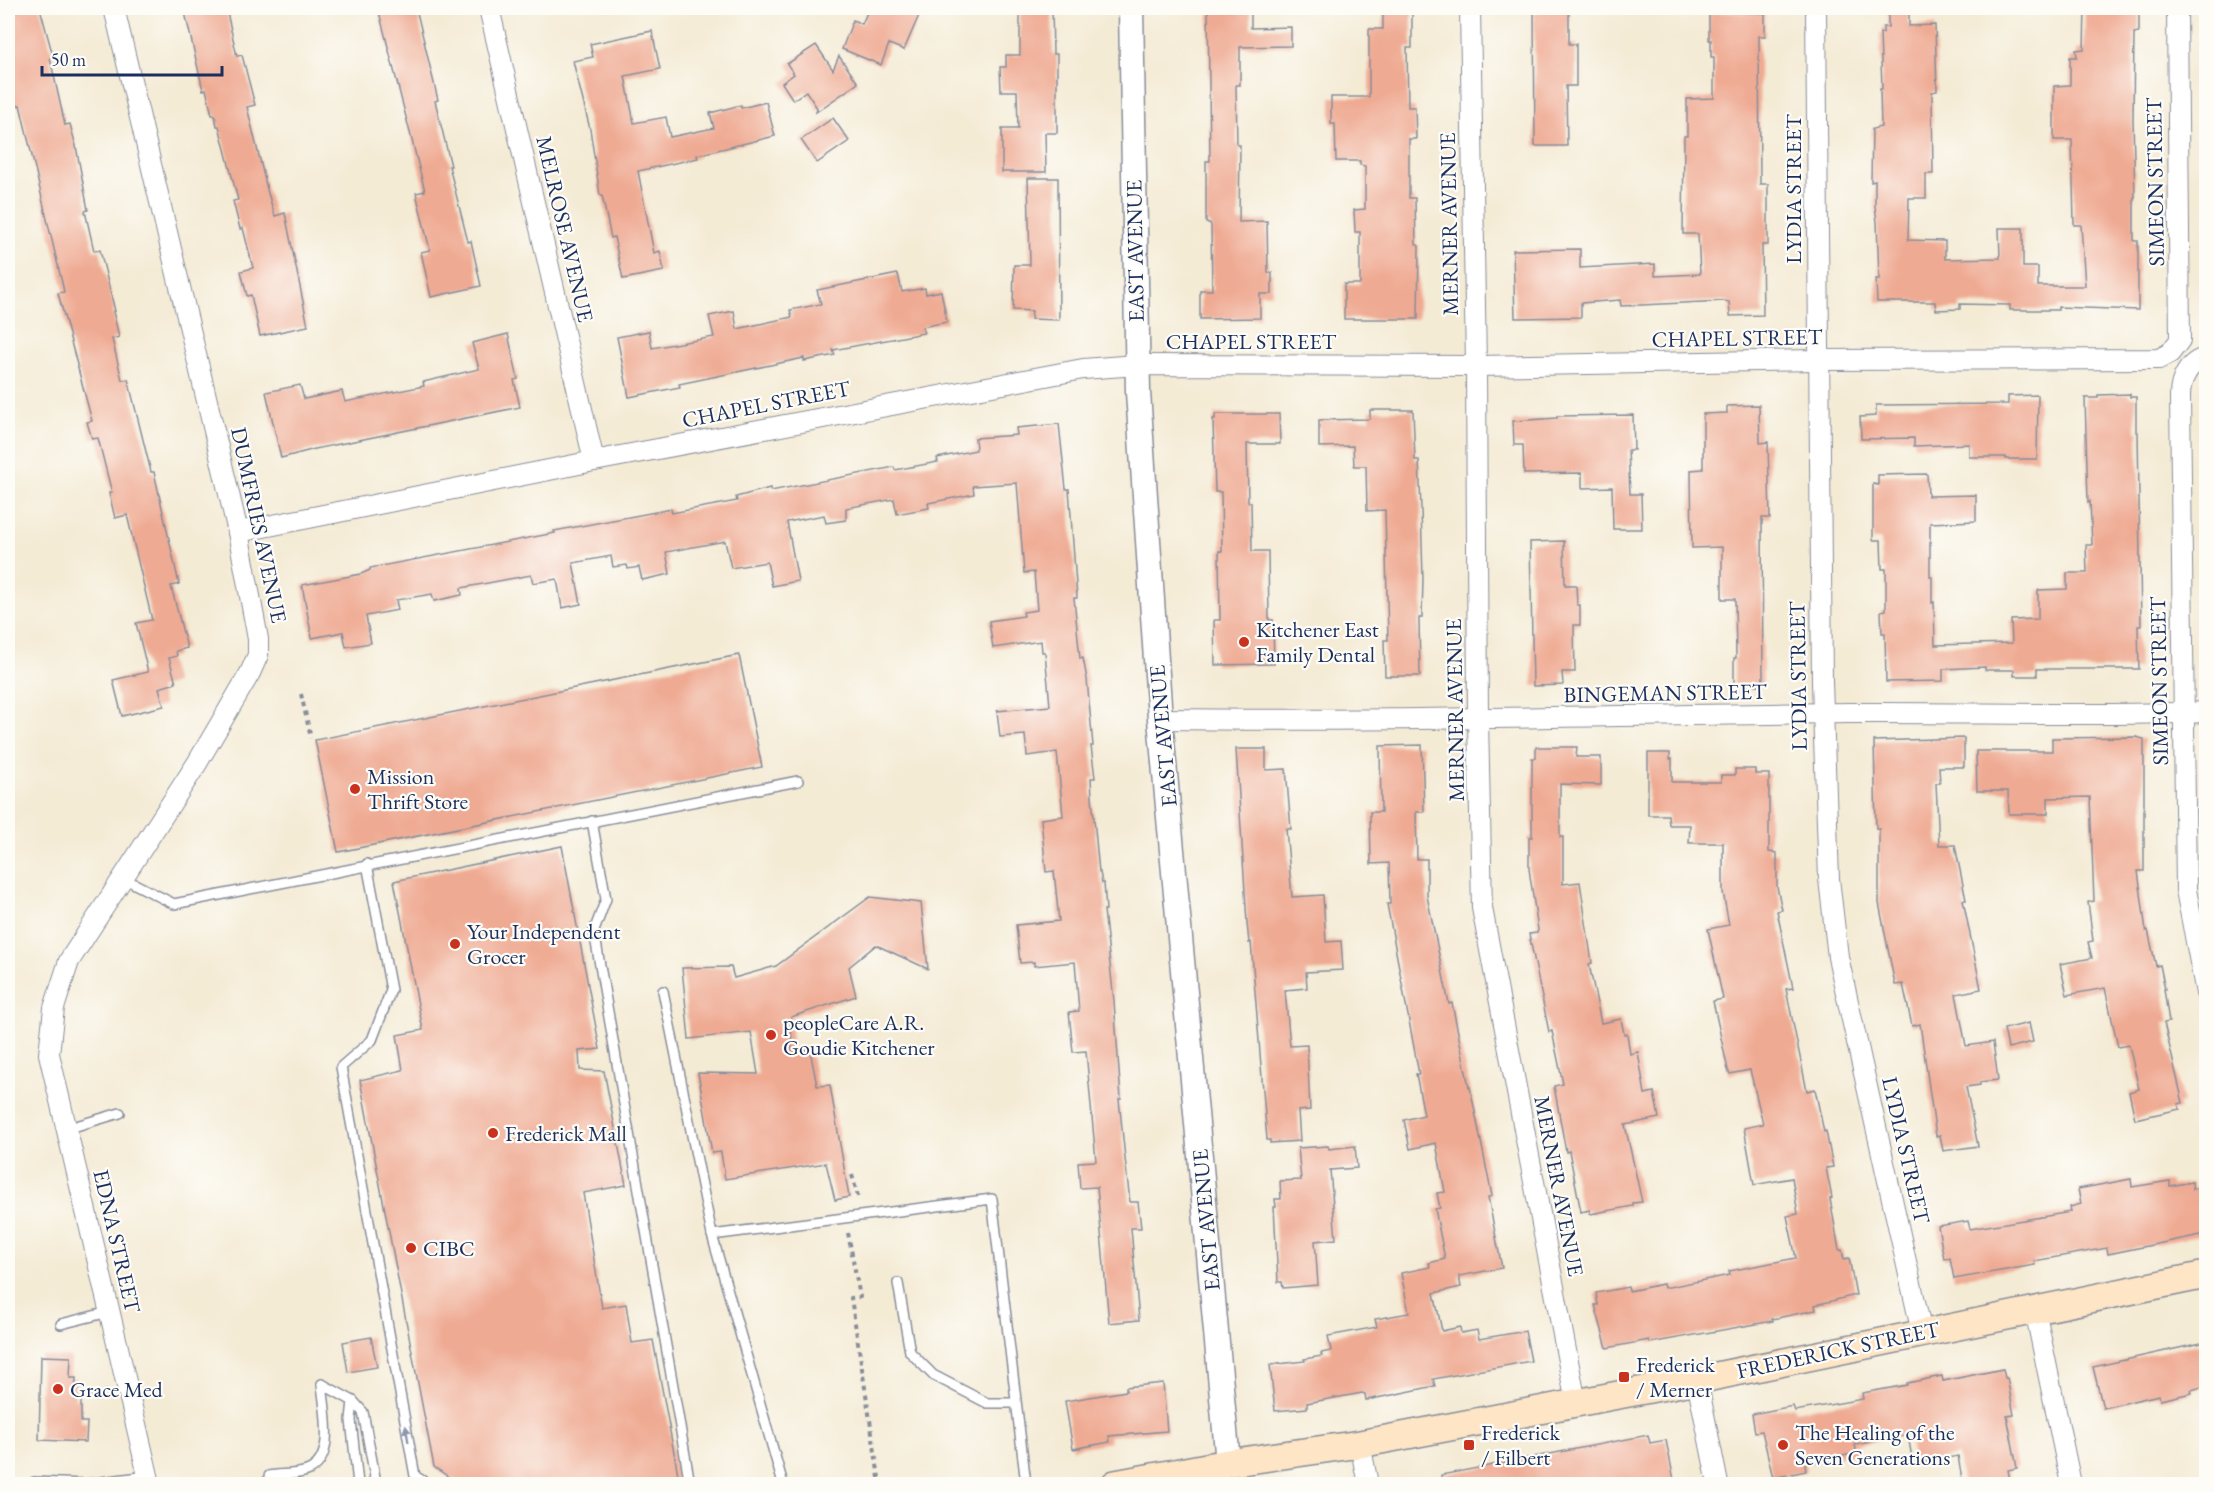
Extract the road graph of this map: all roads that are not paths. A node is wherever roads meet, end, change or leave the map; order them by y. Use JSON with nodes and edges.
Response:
{"nodes":[{"id":1,"x":114,"y":8,"type":"edge"},
{"id":2,"x":495,"y":8,"type":"edge"},
{"id":3,"x":1131,"y":8,"type":"edge"},
{"id":4,"x":1470,"y":8,"type":"edge"},
{"id":5,"x":1816,"y":8,"type":"edge"},
{"id":6,"x":2176,"y":8,"type":"edge"},
{"id":7,"x":2170,"y":353,"type":"joint"},
{"id":8,"x":2206,"y":358,"type":"edge"},
{"id":9,"x":1818,"y":360,"type":"junction"},
{"id":10,"x":1137,"y":365,"type":"junction"},
{"id":11,"x":1476,"y":366,"type":"junction"},
{"id":12,"x":594,"y":461,"type":"junction"},
{"id":13,"x":238,"y":532,"type":"junction"},
{"id":14,"x":2206,"y":711,"type":"edge"},
{"id":15,"x":1822,"y":713,"type":"junction"},
{"id":16,"x":2184,"y":713,"type":"junction"},
{"id":17,"x":1160,"y":719,"type":"junction"},
{"id":18,"x":1478,"y":720,"type":"junction"},
{"id":19,"x":798,"y":781,"type":"dead end"},
{"id":20,"x":592,"y":821,"type":"junction"},
{"id":21,"x":367,"y":864,"type":"junction"},
{"id":22,"x":123,"y":878,"type":"junction"},
{"id":23,"x":663,"y":992,"type":"dead end"},
{"id":24,"x":2206,"y":993,"type":"edge"},
{"id":25,"x":54,"y":1008,"type":"joint"},
{"id":26,"x":120,"y":1113,"type":"dead end"},
{"id":27,"x":66,"y":1129,"type":"junction"},
{"id":28,"x":712,"y":1235,"type":"junction"},
{"id":29,"x":2206,"y":1275,"type":"edge"},
{"id":30,"x":898,"y":1282,"type":"dead end"},
{"id":31,"x":2035,"y":1310,"type":"junction"},
{"id":32,"x":109,"y":1312,"type":"junction"},
{"id":33,"x":61,"y":1324,"type":"dead end"},
{"id":34,"x":1922,"y":1333,"type":"junction"},
{"id":35,"x":1697,"y":1380,"type":"junction"},
{"id":36,"x":353,"y":1401,"type":"junction"},
{"id":37,"x":1015,"y":1402,"type":"junction"},
{"id":38,"x":1576,"y":1403,"type":"junction"},
{"id":39,"x":1360,"y":1444,"type":"junction"},
{"id":40,"x":1228,"y":1463,"type":"junction"},
{"id":41,"x":149,"y":1480,"type":"edge"},
{"id":42,"x":34,"y":1485,"type":"edge"},
{"id":43,"x":277,"y":1485,"type":"edge"},
{"id":44,"x":358,"y":1485,"type":"edge"},
{"id":45,"x":372,"y":1485,"type":"edge"},
{"id":46,"x":428,"y":1485,"type":"edge"},
{"id":47,"x":690,"y":1485,"type":"edge"},
{"id":48,"x":783,"y":1485,"type":"edge"},
{"id":49,"x":1026,"y":1485,"type":"edge"},
{"id":50,"x":1115,"y":1485,"type":"edge"},
{"id":51,"x":1368,"y":1485,"type":"edge"},
{"id":52,"x":1718,"y":1485,"type":"edge"},
{"id":53,"x":2070,"y":1485,"type":"edge"}],
"edges":[{"from":1,"to":13,"type":"street","name":"DUMFRIES AVENUE"},
{"from":2,"to":12,"type":"street","name":"MELROSE AVENUE"},
{"from":3,"to":10,"type":"street","name":"EAST AVENUE"},
{"from":4,"to":11,"type":"street","name":"MERNER AVENUE"},
{"from":5,"to":9,"type":"street","name":"LYDIA STREET"},
{"from":6,"to":7,"type":"street","name":"SIMEON STREET"},
{"from":7,"to":9,"type":"street","name":"CHAPEL STREET"},
{"from":8,"to":16,"type":"street","name":"SIMEON STREET"},
{"from":9,"to":11,"type":"street","name":"CHAPEL STREET"},
{"from":9,"to":15,"type":"street","name":"LYDIA STREET"},
{"from":10,"to":11,"type":"street","name":"CHAPEL STREET"},
{"from":10,"to":12,"type":"street","name":"CHAPEL STREET"},
{"from":10,"to":17,"type":"street","name":"EAST AVENUE"},
{"from":11,"to":18,"type":"street","name":"MERNER AVENUE"},
{"from":12,"to":13,"type":"street","name":"CHAPEL STREET"},
{"from":13,"to":22,"type":"street","name":"DUMFRIES AVENUE"},
{"from":14,"to":16,"type":"street","name":"BINGEMAN STREET"},
{"from":15,"to":16,"type":"street","name":"BINGEMAN STREET"},
{"from":15,"to":18,"type":"street","name":"BINGEMAN STREET"},
{"from":15,"to":34,"type":"street","name":"LYDIA STREET"},
{"from":16,"to":24,"type":"street","name":"SIMEON STREET"},
{"from":17,"to":18,"type":"street","name":"BINGEMAN STREET"},
{"from":17,"to":40,"type":"street","name":"EAST AVENUE"},
{"from":18,"to":38,"type":"street","name":"MERNER AVENUE"},
{"from":19,"to":20,"type":"lane"},
{"from":20,"to":21,"type":"lane"},
{"from":20,"to":47,"type":"lane"},
{"from":21,"to":22,"type":"lane"},
{"from":46,"to":21,"type":"lane","one_way":true},
{"from":22,"to":25,"type":"street","name":"DUMFRIES AVENUE"},
{"from":23,"to":28,"type":"lane"},
{"from":25,"to":27,"type":"street","name":"EDNA STREET"},
{"from":26,"to":27,"type":"lane"},
{"from":27,"to":32,"type":"street","name":"EDNA STREET"},
{"from":28,"to":37,"type":"lane"},
{"from":28,"to":48,"type":"lane"},
{"from":29,"to":31,"type":"main road","name":"FREDERICK STREET"},
{"from":30,"to":37,"type":"lane"},
{"from":31,"to":34,"type":"main road","name":"FREDERICK STREET"},
{"from":31,"to":53,"type":"street"},
{"from":32,"to":33,"type":"lane"},
{"from":32,"to":41,"type":"street","name":"EDNA STREET"},
{"from":34,"to":35,"type":"main road","name":"FREDERICK STREET"},
{"from":35,"to":38,"type":"main road","name":"FREDERICK STREET"},
{"from":35,"to":52,"type":"street"},
{"from":36,"to":43,"type":"lane"},
{"from":36,"to":44,"type":"lane"},
{"from":36,"to":45,"type":"lane"},
{"from":37,"to":49,"type":"lane"},
{"from":38,"to":39,"type":"main road","name":"FREDERICK STREET"},
{"from":39,"to":40,"type":"main road","name":"FREDERICK STREET"},
{"from":39,"to":51,"type":"street"},
{"from":40,"to":50,"type":"main road","name":"FREDERICK STREET"},
{"from":41,"to":42,"type":"lane"}]}
